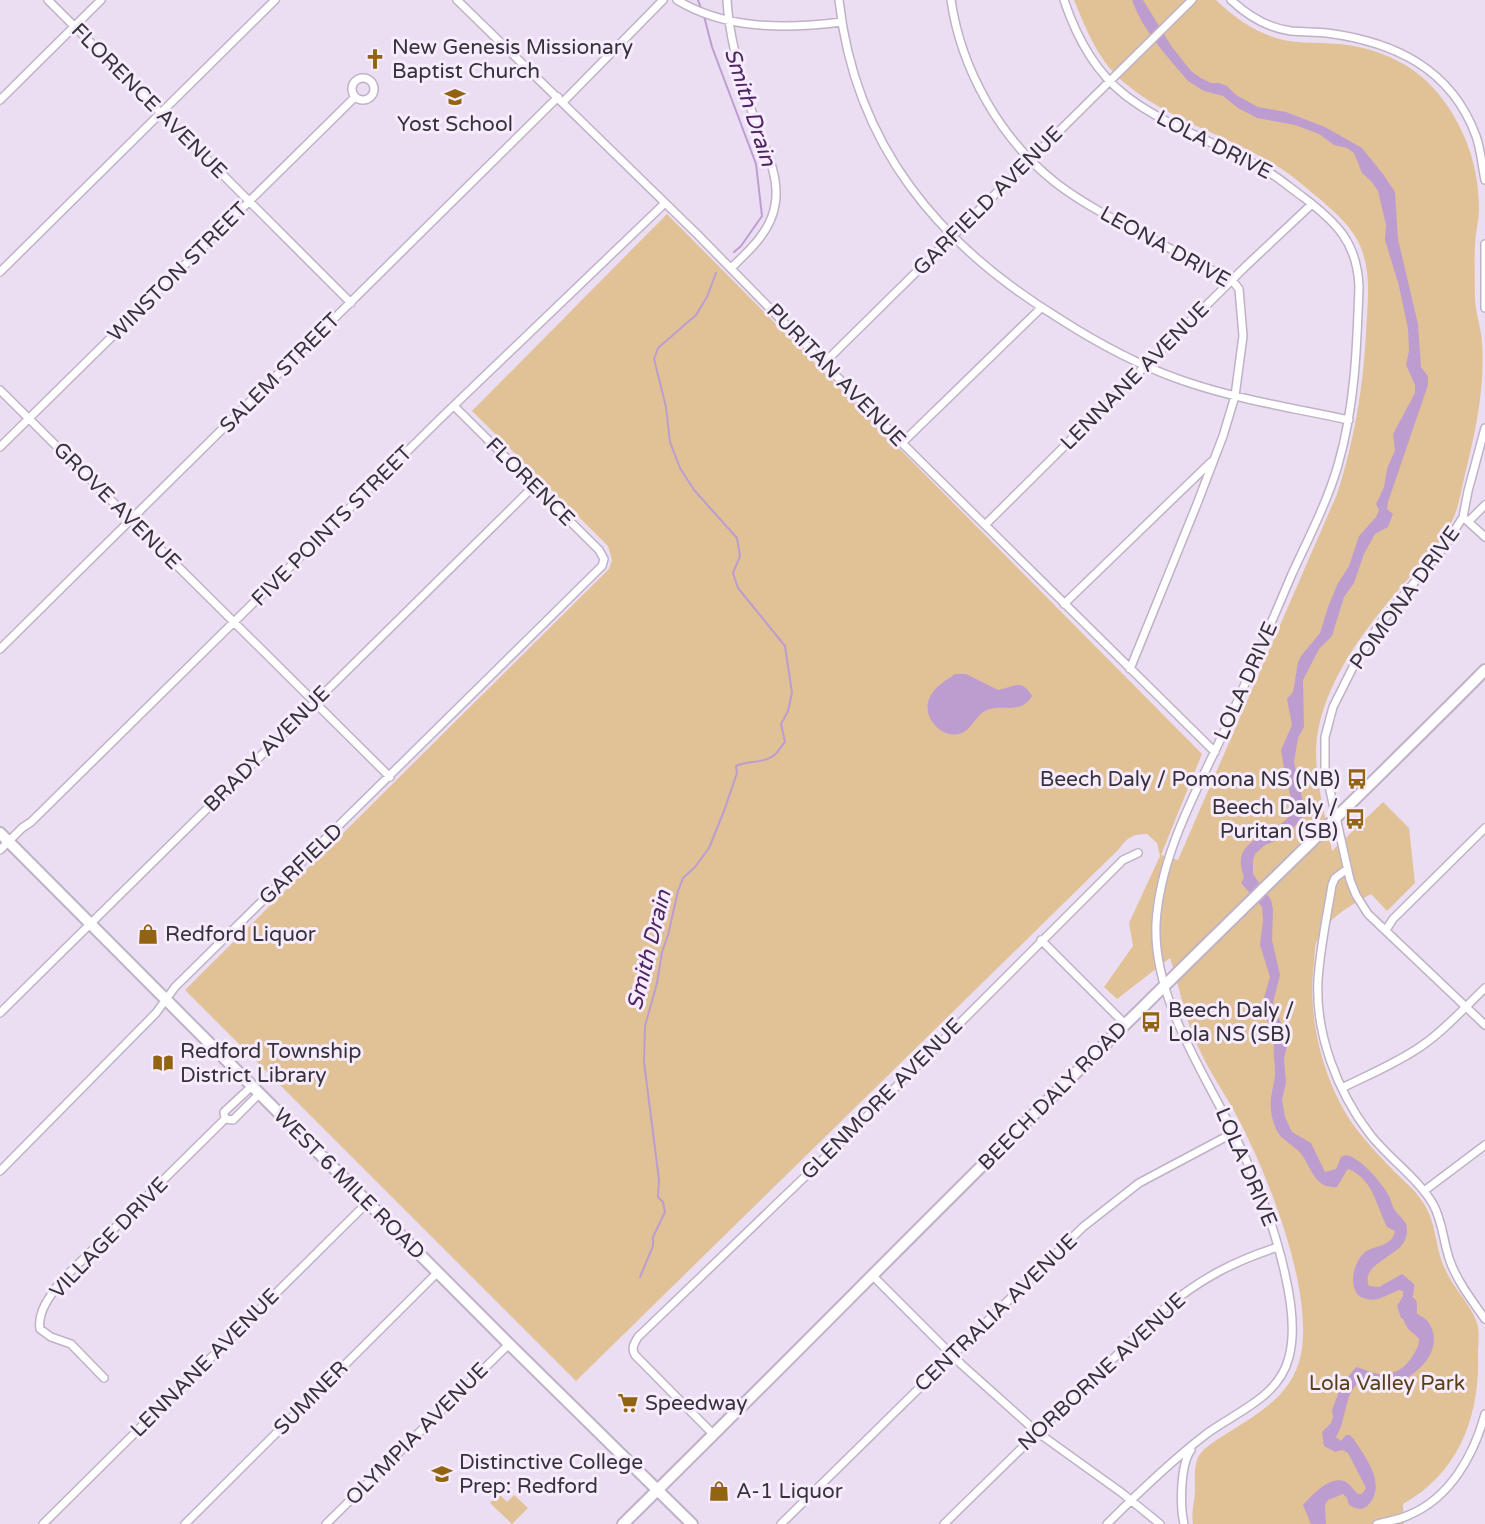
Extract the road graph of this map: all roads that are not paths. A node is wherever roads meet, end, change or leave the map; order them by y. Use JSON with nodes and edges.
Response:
{"nodes":[{"id":1,"x":48,"y":0,"type":"edge"},
{"id":2,"x":101,"y":0,"type":"edge"},
{"id":3,"x":275,"y":0,"type":"edge"},
{"id":4,"x":457,"y":0,"type":"edge"},
{"id":5,"x":472,"y":0,"type":"edge"},
{"id":6,"x":663,"y":0,"type":"edge"},
{"id":7,"x":677,"y":0,"type":"edge"},
{"id":8,"x":727,"y":0,"type":"edge"},
{"id":9,"x":839,"y":0,"type":"edge"},
{"id":10,"x":951,"y":0,"type":"edge"},
{"id":11,"x":1064,"y":0,"type":"edge"},
{"id":12,"x":1192,"y":0,"type":"edge"},
{"id":13,"x":1231,"y":0,"type":"edge"},
{"id":14,"x":463,"y":6,"type":"junction"},
{"id":15,"x":729,"y":20,"type":"junction"},
{"id":16,"x":842,"y":22,"type":"junction"},
{"id":17,"x":75,"y":27,"type":"junction"},
{"id":18,"x":1110,"y":82,"type":"junction"},
{"id":19,"x":356,"y":97,"type":"dead end"},
{"id":20,"x":0,"y":100,"type":"edge"},
{"id":21,"x":561,"y":100,"type":"junction"},
{"id":22,"x":160,"y":113,"type":"junction"},
{"id":23,"x":1482,"y":150,"type":"edge"},
{"id":24,"x":1031,"y":159,"type":"junction"},
{"id":25,"x":1485,"y":180,"type":"edge"},
{"id":26,"x":249,"y":202,"type":"junction"},
{"id":27,"x":665,"y":203,"type":"junction"},
{"id":28,"x":1312,"y":204,"type":"junction"},
{"id":29,"x":952,"y":237,"type":"junction"},
{"id":30,"x":1485,"y":244,"type":"edge"},
{"id":31,"x":730,"y":268,"type":"junction"},
{"id":32,"x":0,"y":272,"type":"edge"},
{"id":33,"x":1232,"y":280,"type":"junction"},
{"id":34,"x":351,"y":303,"type":"junction"},
{"id":35,"x":1041,"y":308,"type":"junction"},
{"id":36,"x":1485,"y":308,"type":"edge"},
{"id":37,"x":824,"y":363,"type":"junction"},
{"id":38,"x":1145,"y":366,"type":"junction"},
{"id":39,"x":0,"y":390,"type":"edge"},
{"id":40,"x":1235,"y":396,"type":"junction"},
{"id":41,"x":454,"y":406,"type":"junction"},
{"id":42,"x":29,"y":418,"type":"junction"},
{"id":43,"x":1349,"y":420,"type":"junction"},
{"id":44,"x":1485,"y":428,"type":"edge"},
{"id":45,"x":902,"y":443,"type":"junction"},
{"id":46,"x":0,"y":447,"type":"edge"},
{"id":47,"x":1213,"y":461,"type":"junction"},
{"id":48,"x":534,"y":486,"type":"junction"},
{"id":49,"x":1485,"y":505,"type":"edge"},
{"id":50,"x":131,"y":519,"type":"junction"},
{"id":51,"x":1466,"y":519,"type":"junction"},
{"id":52,"x":985,"y":525,"type":"junction"},
{"id":53,"x":1485,"y":537,"type":"edge"},
{"id":54,"x":603,"y":559,"type":"joint"},
{"id":55,"x":1064,"y":604,"type":"junction"},
{"id":56,"x":235,"y":622,"type":"junction"},
{"id":57,"x":0,"y":649,"type":"edge"},
{"id":58,"x":1130,"y":669,"type":"junction"},
{"id":59,"x":1485,"y":670,"type":"edge"},
{"id":60,"x":316,"y":702,"type":"junction"},
{"id":61,"x":1215,"y":752,"type":"junction"},
{"id":62,"x":390,"y":777,"type":"junction"},
{"id":63,"x":1336,"y":819,"type":"junction"},
{"id":64,"x":1485,"y":828,"type":"edge"},
{"id":65,"x":0,"y":833,"type":"edge"},
{"id":66,"x":9,"y":842,"type":"junction"},
{"id":67,"x":0,"y":850,"type":"edge"},
{"id":68,"x":1138,"y":853,"type":"dead end"},
{"id":69,"x":1347,"y":869,"type":"junction"},
{"id":70,"x":89,"y":924,"type":"junction"},
{"id":71,"x":1386,"y":930,"type":"junction"},
{"id":72,"x":1041,"y":940,"type":"junction"},
{"id":73,"x":1165,"y":985,"type":"junction"},
{"id":74,"x":1485,"y":988,"type":"edge"},
{"id":75,"x":165,"y":999,"type":"junction"},
{"id":76,"x":1466,"y":1007,"type":"junction"},
{"id":77,"x":0,"y":1013,"type":"edge"},
{"id":78,"x":1125,"y":1024,"type":"junction"},
{"id":79,"x":1485,"y":1025,"type":"edge"},
{"id":80,"x":1342,"y":1088,"type":"junction"},
{"id":81,"x":256,"y":1090,"type":"junction"},
{"id":82,"x":225,"y":1119,"type":"junction"},
{"id":83,"x":1233,"y":1133,"type":"junction"},
{"id":84,"x":1485,"y":1145,"type":"edge"},
{"id":85,"x":0,"y":1171,"type":"edge"},
{"id":86,"x":1424,"y":1191,"type":"junction"},
{"id":87,"x":368,"y":1202,"type":"junction"},
{"id":88,"x":1278,"y":1247,"type":"junction"},
{"id":89,"x":438,"y":1272,"type":"junction"},
{"id":90,"x":872,"y":1275,"type":"junction"},
{"id":91,"x":1485,"y":1319,"type":"edge"},
{"id":92,"x":509,"y":1344,"type":"junction"},
{"id":93,"x":952,"y":1355,"type":"junction"},
{"id":94,"x":104,"y":1378,"type":"dead end"},
{"id":95,"x":1485,"y":1414,"type":"edge"},
{"id":96,"x":1037,"y":1432,"type":"junction"},
{"id":97,"x":713,"y":1434,"type":"junction"},
{"id":98,"x":1198,"y":1441,"type":"junction"},
{"id":99,"x":657,"y":1491,"type":"junction"},
{"id":100,"x":1131,"y":1500,"type":"junction"},
{"id":101,"x":1408,"y":1516,"type":"junction"},
{"id":102,"x":43,"y":1524,"type":"edge"},
{"id":103,"x":185,"y":1524,"type":"edge"},
{"id":104,"x":326,"y":1524,"type":"edge"},
{"id":105,"x":623,"y":1524,"type":"edge"},
{"id":106,"x":692,"y":1524,"type":"edge"},
{"id":107,"x":781,"y":1524,"type":"edge"},
{"id":108,"x":944,"y":1524,"type":"edge"},
{"id":109,"x":1107,"y":1524,"type":"edge"},
{"id":110,"x":1160,"y":1524,"type":"edge"},
{"id":111,"x":1184,"y":1524,"type":"edge"},
{"id":112,"x":1377,"y":1524,"type":"edge"},
{"id":113,"x":1411,"y":1524,"type":"edge"}],
"edges":[{"from":1,"to":17,"type":"street","name":"FLORENCE AVENUE"},
{"from":2,"to":17,"type":"street"},
{"from":3,"to":22,"type":"street"},
{"from":4,"to":14,"type":"street","name":"PURITAN AVENUE"},
{"from":5,"to":14,"type":"street"},
{"from":6,"to":21,"type":"street","name":"SALEM STREET"},
{"from":7,"to":15,"type":"street"},
{"from":8,"to":15,"type":"street"},
{"from":9,"to":16,"type":"street"},
{"from":10,"to":24,"type":"street","name":"LEONA DRIVE"},
{"from":11,"to":18,"type":"street","name":"LOLA DRIVE"},
{"from":12,"to":18,"type":"street","name":"GARFIELD AVENUE"},
{"from":13,"to":23,"type":"street"},
{"from":14,"to":21,"type":"street","name":"PURITAN AVENUE"},
{"from":15,"to":16,"type":"street"},
{"from":15,"to":31,"type":"street"},
{"from":16,"to":29,"type":"street"},
{"from":17,"to":20,"type":"street"},
{"from":17,"to":22,"type":"street","name":"FLORENCE AVENUE"},
{"from":18,"to":24,"type":"street","name":"GARFIELD AVENUE"},
{"from":18,"to":28,"type":"street","name":"LOLA DRIVE"},
{"from":19,"to":26,"type":"street","name":"WINSTON STREET"},
{"from":21,"to":27,"type":"street","name":"PURITAN AVENUE"},
{"from":21,"to":34,"type":"street","name":"SALEM STREET"},
{"from":22,"to":26,"type":"street","name":"FLORENCE AVENUE"},
{"from":22,"to":32,"type":"street"},
{"from":23,"to":25,"type":"street"},
{"from":24,"to":29,"type":"street","name":"GARFIELD AVENUE"},
{"from":24,"to":33,"type":"street","name":"LEONA DRIVE"},
{"from":26,"to":34,"type":"street","name":"FLORENCE AVENUE"},
{"from":26,"to":42,"type":"street","name":"WINSTON STREET"},
{"from":27,"to":31,"type":"street","name":"PURITAN AVENUE"},
{"from":27,"to":41,"type":"street","name":"FIVE POINTS STREET"},
{"from":28,"to":33,"type":"street","name":"LENNANE AVENUE"},
{"from":28,"to":43,"type":"street","name":"LOLA DRIVE"},
{"from":29,"to":35,"type":"street"},
{"from":29,"to":37,"type":"street","name":"GARFIELD AVENUE"},
{"from":30,"to":36,"type":"street"},
{"from":31,"to":37,"type":"street","name":"PURITAN AVENUE"},
{"from":33,"to":38,"type":"street","name":"LENNANE AVENUE"},
{"from":33,"to":40,"type":"street","name":"LEONA DRIVE"},
{"from":34,"to":50,"type":"street","name":"SALEM STREET"},
{"from":35,"to":38,"type":"street"},
{"from":35,"to":45,"type":"street"},
{"from":37,"to":45,"type":"street","name":"PURITAN AVENUE"},
{"from":38,"to":40,"type":"street"},
{"from":38,"to":52,"type":"street","name":"LENNANE AVENUE"},
{"from":39,"to":42,"type":"street","name":"GROVE AVENUE"},
{"from":40,"to":43,"type":"street"},
{"from":40,"to":47,"type":"street","name":"LEONA DRIVE"},
{"from":41,"to":48,"type":"street","name":"FLORENCE"},
{"from":41,"to":56,"type":"street","name":"FIVE POINTS STREET"},
{"from":42,"to":46,"type":"street","name":"WINSTON STREET"},
{"from":42,"to":50,"type":"street","name":"GROVE AVENUE"},
{"from":43,"to":61,"type":"street","name":"LOLA DRIVE"},
{"from":44,"to":51,"type":"street","name":"POMONA DRIVE"},
{"from":45,"to":52,"type":"street","name":"PURITAN AVENUE"},
{"from":47,"to":55,"type":"street"},
{"from":47,"to":58,"type":"street","name":"LEONA DRIVE"},
{"from":48,"to":54,"type":"street","name":"FLORENCE"},
{"from":48,"to":60,"type":"street","name":"BRADY AVENUE"},
{"from":49,"to":51,"type":"street"},
{"from":50,"to":56,"type":"street","name":"GROVE AVENUE"},
{"from":50,"to":57,"type":"street","name":"SALEM STREET"},
{"from":51,"to":53,"type":"street"},
{"from":51,"to":63,"type":"street","name":"POMONA DRIVE"},
{"from":52,"to":55,"type":"street","name":"PURITAN AVENUE"},
{"from":54,"to":62,"type":"street","name":"GARFIELD"},
{"from":55,"to":58,"type":"street","name":"PURITAN AVENUE"},
{"from":56,"to":60,"type":"street","name":"GROVE AVENUE"},
{"from":56,"to":66,"type":"street","name":"FIVE POINTS STREET"},
{"from":58,"to":61,"type":"street","name":"PURITAN AVENUE"},
{"from":59,"to":63,"type":"main road","name":"BEECH DALY ROAD"},
{"from":60,"to":62,"type":"street","name":"GROVE AVENUE"},
{"from":60,"to":70,"type":"street","name":"BRADY AVENUE"},
{"from":61,"to":73,"type":"street","name":"LOLA DRIVE"},
{"from":62,"to":75,"type":"street","name":"GARFIELD"},
{"from":63,"to":69,"type":"street","name":"POMONA DRIVE"},
{"from":63,"to":73,"type":"main road","name":"BEECH DALY ROAD"},
{"from":64,"to":71,"type":"street"},
{"from":65,"to":66,"type":"main road","name":"WEST 6 MILE ROAD"},
{"from":66,"to":67,"type":"street","name":"FIVE POINTS STREET"},
{"from":66,"to":70,"type":"main road","name":"WEST 6 MILE ROAD"},
{"from":68,"to":72,"type":"street","name":"GLENMORE AVENUE"},
{"from":69,"to":71,"type":"street"},
{"from":69,"to":80,"type":"street"},
{"from":70,"to":75,"type":"main road","name":"WEST 6 MILE ROAD"},
{"from":70,"to":77,"type":"street","name":"BRADY AVENUE"},
{"from":71,"to":76,"type":"street"},
{"from":72,"to":78,"type":"street"},
{"from":72,"to":97,"type":"street","name":"GLENMORE AVENUE"},
{"from":73,"to":78,"type":"main road","name":"BEECH DALY ROAD"},
{"from":73,"to":83,"type":"street","name":"LOLA DRIVE"},
{"from":74,"to":76,"type":"street"},
{"from":75,"to":81,"type":"main road","name":"WEST 6 MILE ROAD"},
{"from":75,"to":85,"type":"street","name":"GARFIELD"},
{"from":76,"to":79,"type":"street"},
{"from":76,"to":80,"type":"street"},
{"from":78,"to":90,"type":"main road","name":"BEECH DALY ROAD"},
{"from":80,"to":86,"type":"street"},
{"from":81,"to":82,"type":"street","name":"VILLAGE DRIVE"},
{"from":81,"to":82,"type":"street","name":"VILLAGE DRIVE"},
{"from":81,"to":87,"type":"main road","name":"WEST 6 MILE ROAD"},
{"from":82,"to":94,"type":"street","name":"VILLAGE DRIVE"},
{"from":83,"to":88,"type":"street","name":"LOLA DRIVE"},
{"from":83,"to":93,"type":"street","name":"CENTRALIA AVENUE"},
{"from":84,"to":86,"type":"street"},
{"from":86,"to":91,"type":"street"},
{"from":87,"to":89,"type":"main road","name":"WEST 6 MILE ROAD"},
{"from":87,"to":102,"type":"street","name":"LENNANE AVENUE"},
{"from":88,"to":96,"type":"street","name":"NORBORNE AVENUE"},
{"from":88,"to":98,"type":"street","name":"LOLA DRIVE"},
{"from":89,"to":92,"type":"main road","name":"WEST 6 MILE ROAD"},
{"from":89,"to":103,"type":"street","name":"SUMNER"},
{"from":90,"to":93,"type":"street"},
{"from":90,"to":97,"type":"main road","name":"BEECH DALY ROAD"},
{"from":92,"to":99,"type":"main road","name":"WEST 6 MILE ROAD"},
{"from":92,"to":104,"type":"street","name":"OLYMPIA AVENUE"},
{"from":93,"to":96,"type":"street"},
{"from":93,"to":107,"type":"street","name":"CENTRALIA AVENUE"},
{"from":95,"to":101,"type":"street"},
{"from":96,"to":100,"type":"street"},
{"from":96,"to":108,"type":"street","name":"NORBORNE AVENUE"},
{"from":97,"to":99,"type":"main road","name":"BEECH DALY ROAD"},
{"from":98,"to":100,"type":"street","name":"LOLA DRIVE"},
{"from":98,"to":111,"type":"street","name":"LOLA DRIVE"},
{"from":99,"to":105,"type":"main road","name":"BEECH DALY ROAD"},
{"from":99,"to":106,"type":"main road","name":"WEST 6 MILE ROAD"},
{"from":100,"to":109,"type":"street","name":"LOLA DRIVE"},
{"from":100,"to":110,"type":"street"},
{"from":101,"to":112,"type":"street"},
{"from":101,"to":113,"type":"street"}]}
